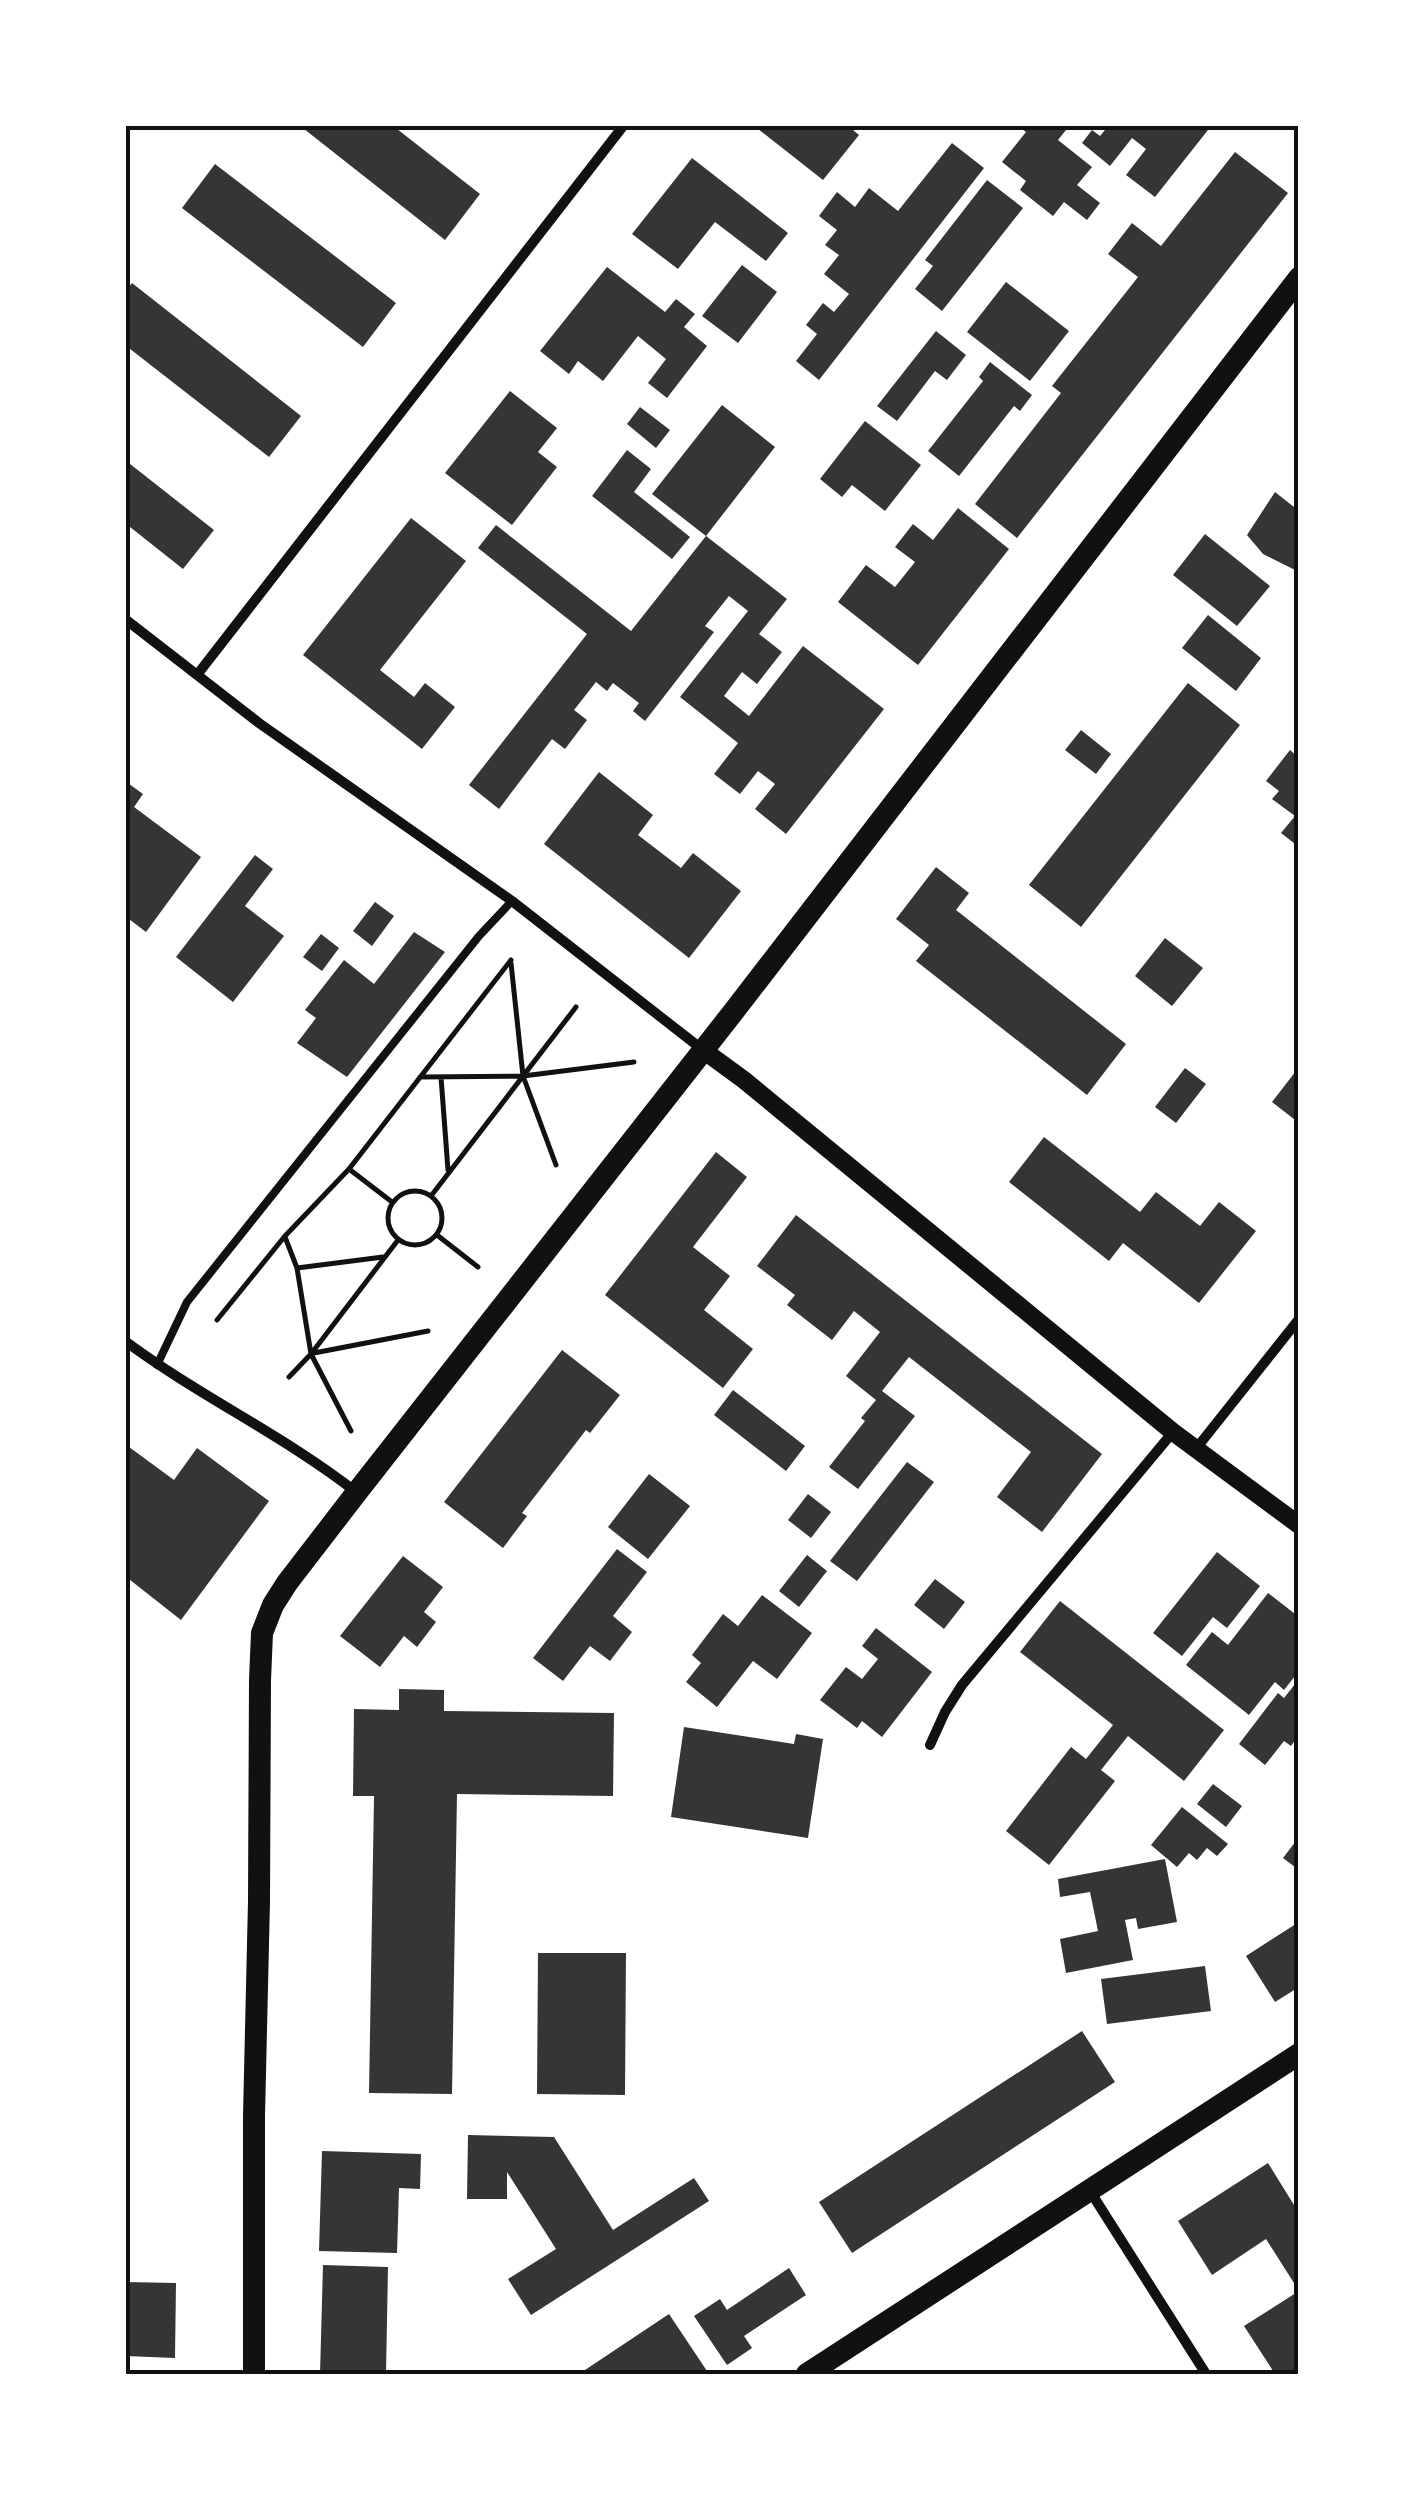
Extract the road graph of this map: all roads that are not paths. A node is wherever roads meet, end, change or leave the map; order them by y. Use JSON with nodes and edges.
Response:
{"nodes":[{"id":1,"x":624,"y":125,"type":"edge"},
{"id":2,"x":1299,"y":278,"type":"edge"},
{"id":3,"x":125,"y":619,"type":"edge"},
{"id":4,"x":197,"y":675,"type":"junction"},
{"id":5,"x":512,"y":901,"type":"junction"},
{"id":6,"x":703,"y":1050,"type":"junction"},
{"id":7,"x":1299,"y":1319,"type":"edge"},
{"id":8,"x":125,"y":1342,"type":"edge"},
{"id":9,"x":157,"y":1365,"type":"junction"},
{"id":10,"x":1173,"y":1432,"type":"junction"},
{"id":11,"x":1195,"y":1450,"type":"junction"},
{"id":12,"x":357,"y":1492,"type":"junction"},
{"id":13,"x":1299,"y":1525,"type":"edge"},
{"id":14,"x":930,"y":1746,"type":"dead end"},
{"id":15,"x":1299,"y":2054,"type":"edge"},
{"id":16,"x":1090,"y":2191,"type":"junction"},
{"id":17,"x":254,"y":2374,"type":"edge"},
{"id":18,"x":807,"y":2374,"type":"edge"},
{"id":19,"x":1206,"y":2374,"type":"edge"}],
"edges":[{"from":1,"to":4,"type":"street"},
{"from":2,"to":6,"type":"highway"},
{"from":3,"to":4,"type":"street"},
{"from":4,"to":5,"type":"street"},
{"from":5,"to":6,"type":"street"},
{"from":5,"to":9,"type":"lane"},
{"from":6,"to":10,"type":"street"},
{"from":6,"to":12,"type":"highway"},
{"from":7,"to":11,"type":"street"},
{"from":8,"to":9,"type":"street"},
{"from":9,"to":12,"type":"street"},
{"from":10,"to":11,"type":"street"},
{"from":10,"to":14,"type":"street"},
{"from":11,"to":13,"type":"street"},
{"from":12,"to":17,"type":"highway"},
{"from":15,"to":16,"type":"highway"},
{"from":16,"to":18,"type":"highway"},
{"from":16,"to":19,"type":"street"}]}
